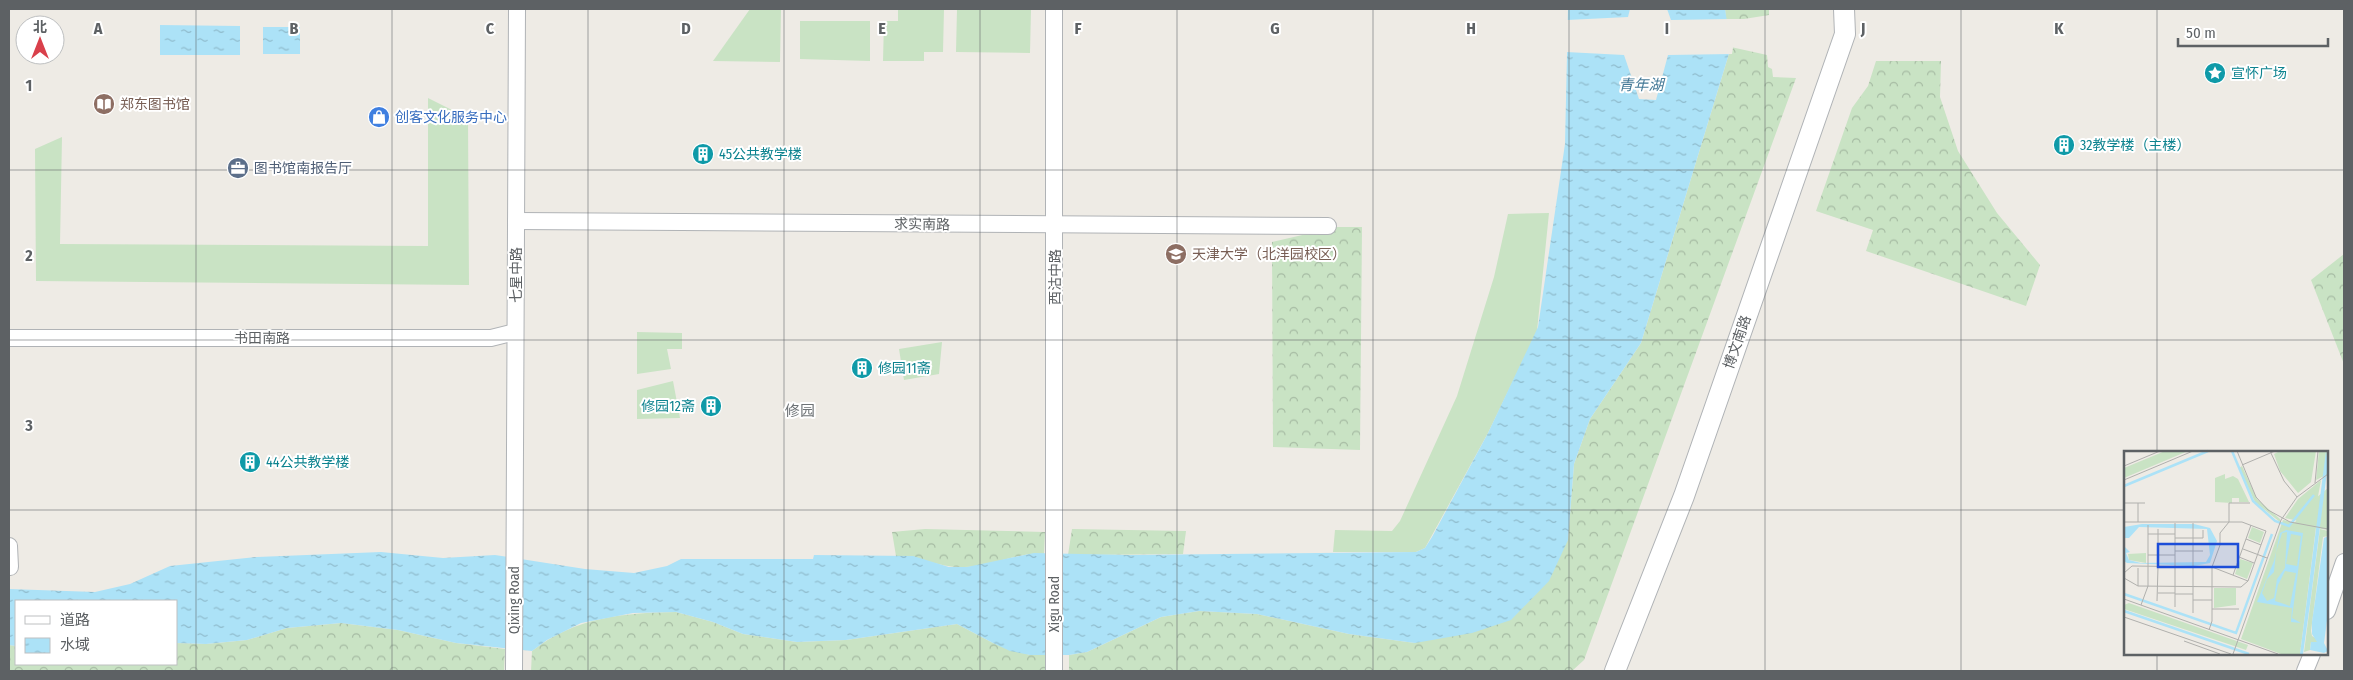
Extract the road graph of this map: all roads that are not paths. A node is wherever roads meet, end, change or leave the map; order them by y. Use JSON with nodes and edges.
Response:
{"nodes":[{"id":1,"x":517,"y":9,"type":"edge"},
{"id":2,"x":1054,"y":9,"type":"edge"},
{"id":3,"x":1844,"y":9,"type":"edge"},
{"id":4,"x":516,"y":221,"type":"junction"},
{"id":5,"x":1055,"y":226,"type":"junction"},
{"id":6,"x":1328,"y":226,"type":"dead end"},
{"id":7,"x":515,"y":332,"type":"junction"},
{"id":8,"x":9,"y":338,"type":"edge"},
{"id":9,"x":514,"y":541,"type":"joint"},
{"id":10,"x":1054,"y":545,"type":"joint"},
{"id":11,"x":9,"y":546,"type":"edge"},
{"id":12,"x":2344,"y":562,"type":"edge"},
{"id":13,"x":10,"y":567,"type":"edge"},
{"id":14,"x":2328,"y":608,"type":"edge"},
{"id":15,"x":2312,"y":655,"type":"edge"},
{"id":16,"x":514,"y":665,"type":"edge"},
{"id":17,"x":1054,"y":667,"type":"edge"},
{"id":18,"x":1616,"y":671,"type":"edge"},
{"id":19,"x":2305,"y":671,"type":"edge"}],
"edges":[{"from":1,"to":4,"type":"street","name":"七星中路"},
{"from":2,"to":5,"type":"street","name":"西沽中路"},
{"from":3,"to":18,"type":"street","name":"博文南路"},
{"from":4,"to":5,"type":"street","name":"求实南路"},
{"from":4,"to":7,"type":"street","name":"七星中路"},
{"from":5,"to":6,"type":"street","name":"求实南路"},
{"from":5,"to":10,"type":"street","name":"西沽中路"},
{"from":7,"to":8,"type":"street","name":"书田南路"},
{"from":7,"to":9,"type":"street","name":"七星中路"},
{"from":9,"to":16,"type":"street","name":"Qixing Road"},
{"from":10,"to":17,"type":"street","name":"Xigu Road"},
{"from":11,"to":13,"type":"street"},
{"from":12,"to":14,"type":"street"},
{"from":15,"to":19,"type":"street"}]}
